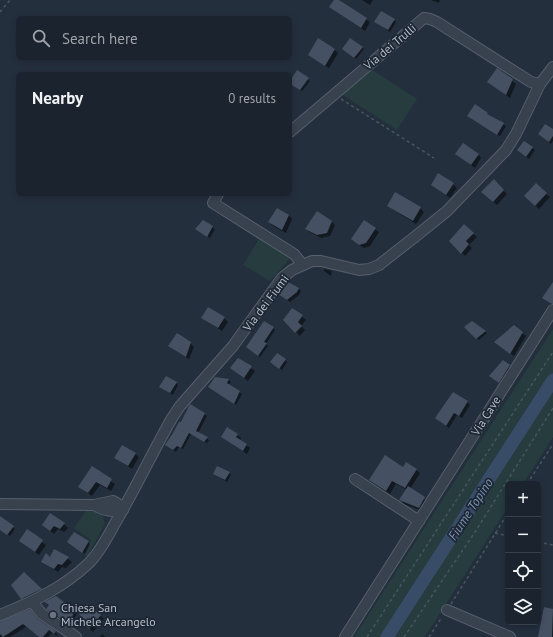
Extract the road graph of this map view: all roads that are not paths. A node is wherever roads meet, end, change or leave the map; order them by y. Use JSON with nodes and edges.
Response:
{"nodes":[{"id":1,"x":553,"y":68,"type":"edge"},
{"id":2,"x":540,"y":84,"type":"junction"},
{"id":3,"x":292,"y":130,"type":"edge"},
{"id":4,"x":217,"y":196,"type":"edge"},
{"id":5,"x":302,"y":264,"type":"junction"},
{"id":6,"x":553,"y":310,"type":"edge"},
{"id":7,"x":355,"y":479,"type":"dead end"},
{"id":8,"x":134,"y":491,"type":"junction"},
{"id":9,"x":112,"y":501,"type":"junction"},
{"id":10,"x":0,"y":504,"type":"edge"},
{"id":11,"x":94,"y":505,"type":"junction"},
{"id":12,"x":104,"y":510,"type":"junction"},
{"id":13,"x":123,"y":510,"type":"junction"},
{"id":14,"x":419,"y":521,"type":"junction"},
{"id":15,"x":112,"y":529,"type":"junction"},
{"id":16,"x":32,"y":602,"type":"junction"},
{"id":17,"x":447,"y":610,"type":"road end"},
{"id":18,"x":0,"y":615,"type":"edge"},
{"id":19,"x":76,"y":637,"type":"edge"},
{"id":20,"x":345,"y":637,"type":"edge"},
{"id":21,"x":510,"y":637,"type":"edge"}],
"edges":[{"from":1,"to":2,"type":"street","name":"Via dei Fiumi"},
{"from":2,"to":3,"type":"street","name":"Via dei Trulli"},
{"from":2,"to":5,"type":"street","name":"Via dei Fiumi"},
{"from":4,"to":5,"type":"street"},
{"from":5,"to":8,"type":"street","name":"Via dei Fiumi"},
{"from":6,"to":14,"type":"street","name":"Via Cave"},
{"from":7,"to":14,"type":"street"},
{"from":8,"to":9,"type":"street"},
{"from":8,"to":13,"type":"street","name":"Via dei Fiumi"},
{"from":9,"to":11,"type":"street"},
{"from":9,"to":13,"type":"street"},
{"from":10,"to":11,"type":"street"},
{"from":11,"to":12,"type":"street"},
{"from":12,"to":13,"type":"street"},
{"from":12,"to":15,"type":"street"},
{"from":13,"to":15,"type":"street","name":"Via dei Fiumi"},
{"from":14,"to":20,"type":"street","name":"Via Cave"},
{"from":15,"to":16,"type":"street","name":"Via dei Fiumi"},
{"from":16,"to":18,"type":"street","name":"Via dei Fiumi"},
{"from":16,"to":19,"type":"street"},
{"from":17,"to":21,"type":"street"}]}
